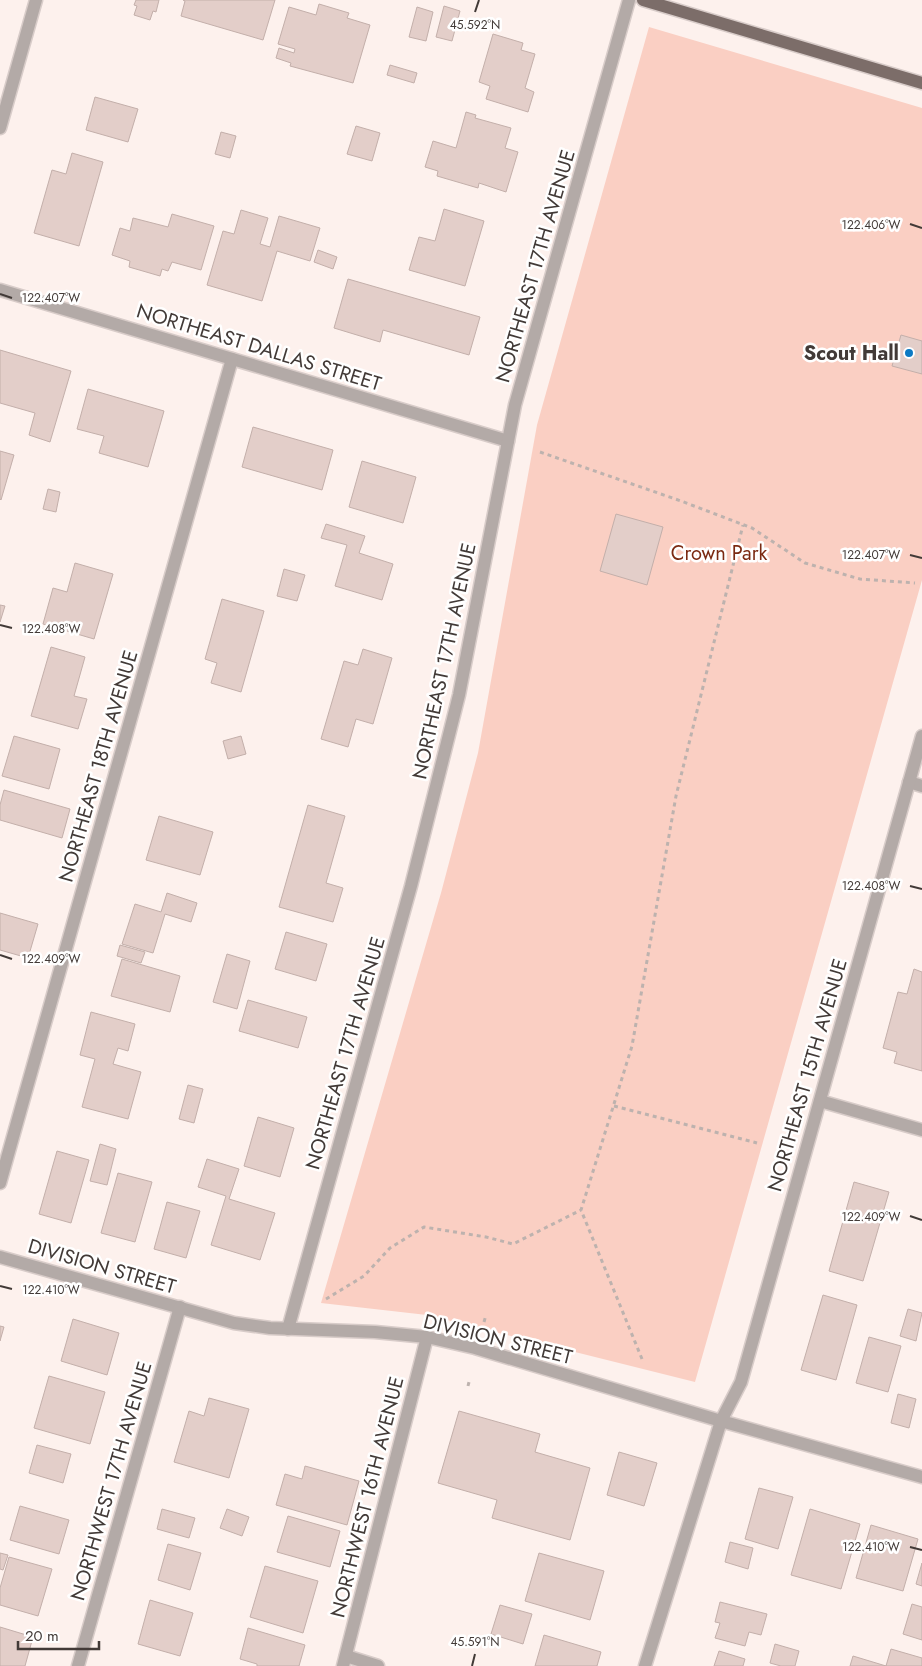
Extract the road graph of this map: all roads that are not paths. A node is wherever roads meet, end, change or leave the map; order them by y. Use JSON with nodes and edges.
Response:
{"nodes":[{"id":1,"x":36,"y":0,"type":"edge"},
{"id":2,"x":629,"y":0,"type":"edge"},
{"id":3,"x":643,"y":0,"type":"edge"},
{"id":4,"x":922,"y":83,"type":"edge"},
{"id":5,"x":0,"y":128,"type":"edge"},
{"id":6,"x":0,"y":290,"type":"edge"},
{"id":7,"x":232,"y":359,"type":"junction"},
{"id":8,"x":508,"y":441,"type":"junction"},
{"id":9,"x":922,"y":736,"type":"edge"},
{"id":10,"x":909,"y":782,"type":"junction"},
{"id":11,"x":922,"y":786,"type":"edge"},
{"id":12,"x":820,"y":1101,"type":"junction"},
{"id":13,"x":922,"y":1130,"type":"edge"},
{"id":14,"x":0,"y":1183,"type":"edge"},
{"id":15,"x":0,"y":1257,"type":"edge"},
{"id":16,"x":180,"y":1307,"type":"junction"},
{"id":17,"x":288,"y":1329,"type":"junction"},
{"id":18,"x":427,"y":1337,"type":"junction"},
{"id":19,"x":721,"y":1421,"type":"junction"},
{"id":20,"x":922,"y":1476,"type":"edge"},
{"id":21,"x":345,"y":1661,"type":"edge"},
{"id":22,"x":78,"y":1666,"type":"edge"},
{"id":23,"x":378,"y":1666,"type":"edge"},
{"id":24,"x":645,"y":1666,"type":"edge"}],
"edges":[{"from":1,"to":5,"type":"street"},
{"from":2,"to":8,"type":"street","name":"NORTHEAST 17TH AVENUE"},
{"from":3,"to":4,"type":"main road"},
{"from":6,"to":7,"type":"street","name":"NORTHEAST DALLAS STREET"},
{"from":7,"to":8,"type":"street","name":"NORTHEAST DALLAS STREET"},
{"from":7,"to":14,"type":"street","name":"NORTHEAST 18TH AVENUE"},
{"from":8,"to":17,"type":"street","name":"NORTHEAST 17TH AVENUE"},
{"from":9,"to":10,"type":"street","name":"NORTHEAST 15TH AVENUE"},
{"from":10,"to":11,"type":"street"},
{"from":10,"to":12,"type":"street","name":"NORTHEAST 15TH AVENUE"},
{"from":12,"to":13,"type":"street"},
{"from":12,"to":19,"type":"street","name":"NORTHEAST 15TH AVENUE"},
{"from":15,"to":16,"type":"street","name":"DIVISION STREET"},
{"from":16,"to":17,"type":"street","name":"DIVISION STREET"},
{"from":16,"to":22,"type":"street","name":"NORTHWEST 17TH AVENUE"},
{"from":17,"to":18,"type":"street","name":"DIVISION STREET"},
{"from":18,"to":19,"type":"street","name":"DIVISION STREET"},
{"from":18,"to":21,"type":"street","name":"NORTHWEST 16TH AVENUE"},
{"from":19,"to":20,"type":"street","name":"DIVISION STREET"},
{"from":19,"to":24,"type":"street","name":"NORTHEAST 15TH AVENUE"},
{"from":21,"to":23,"type":"street"}]}
